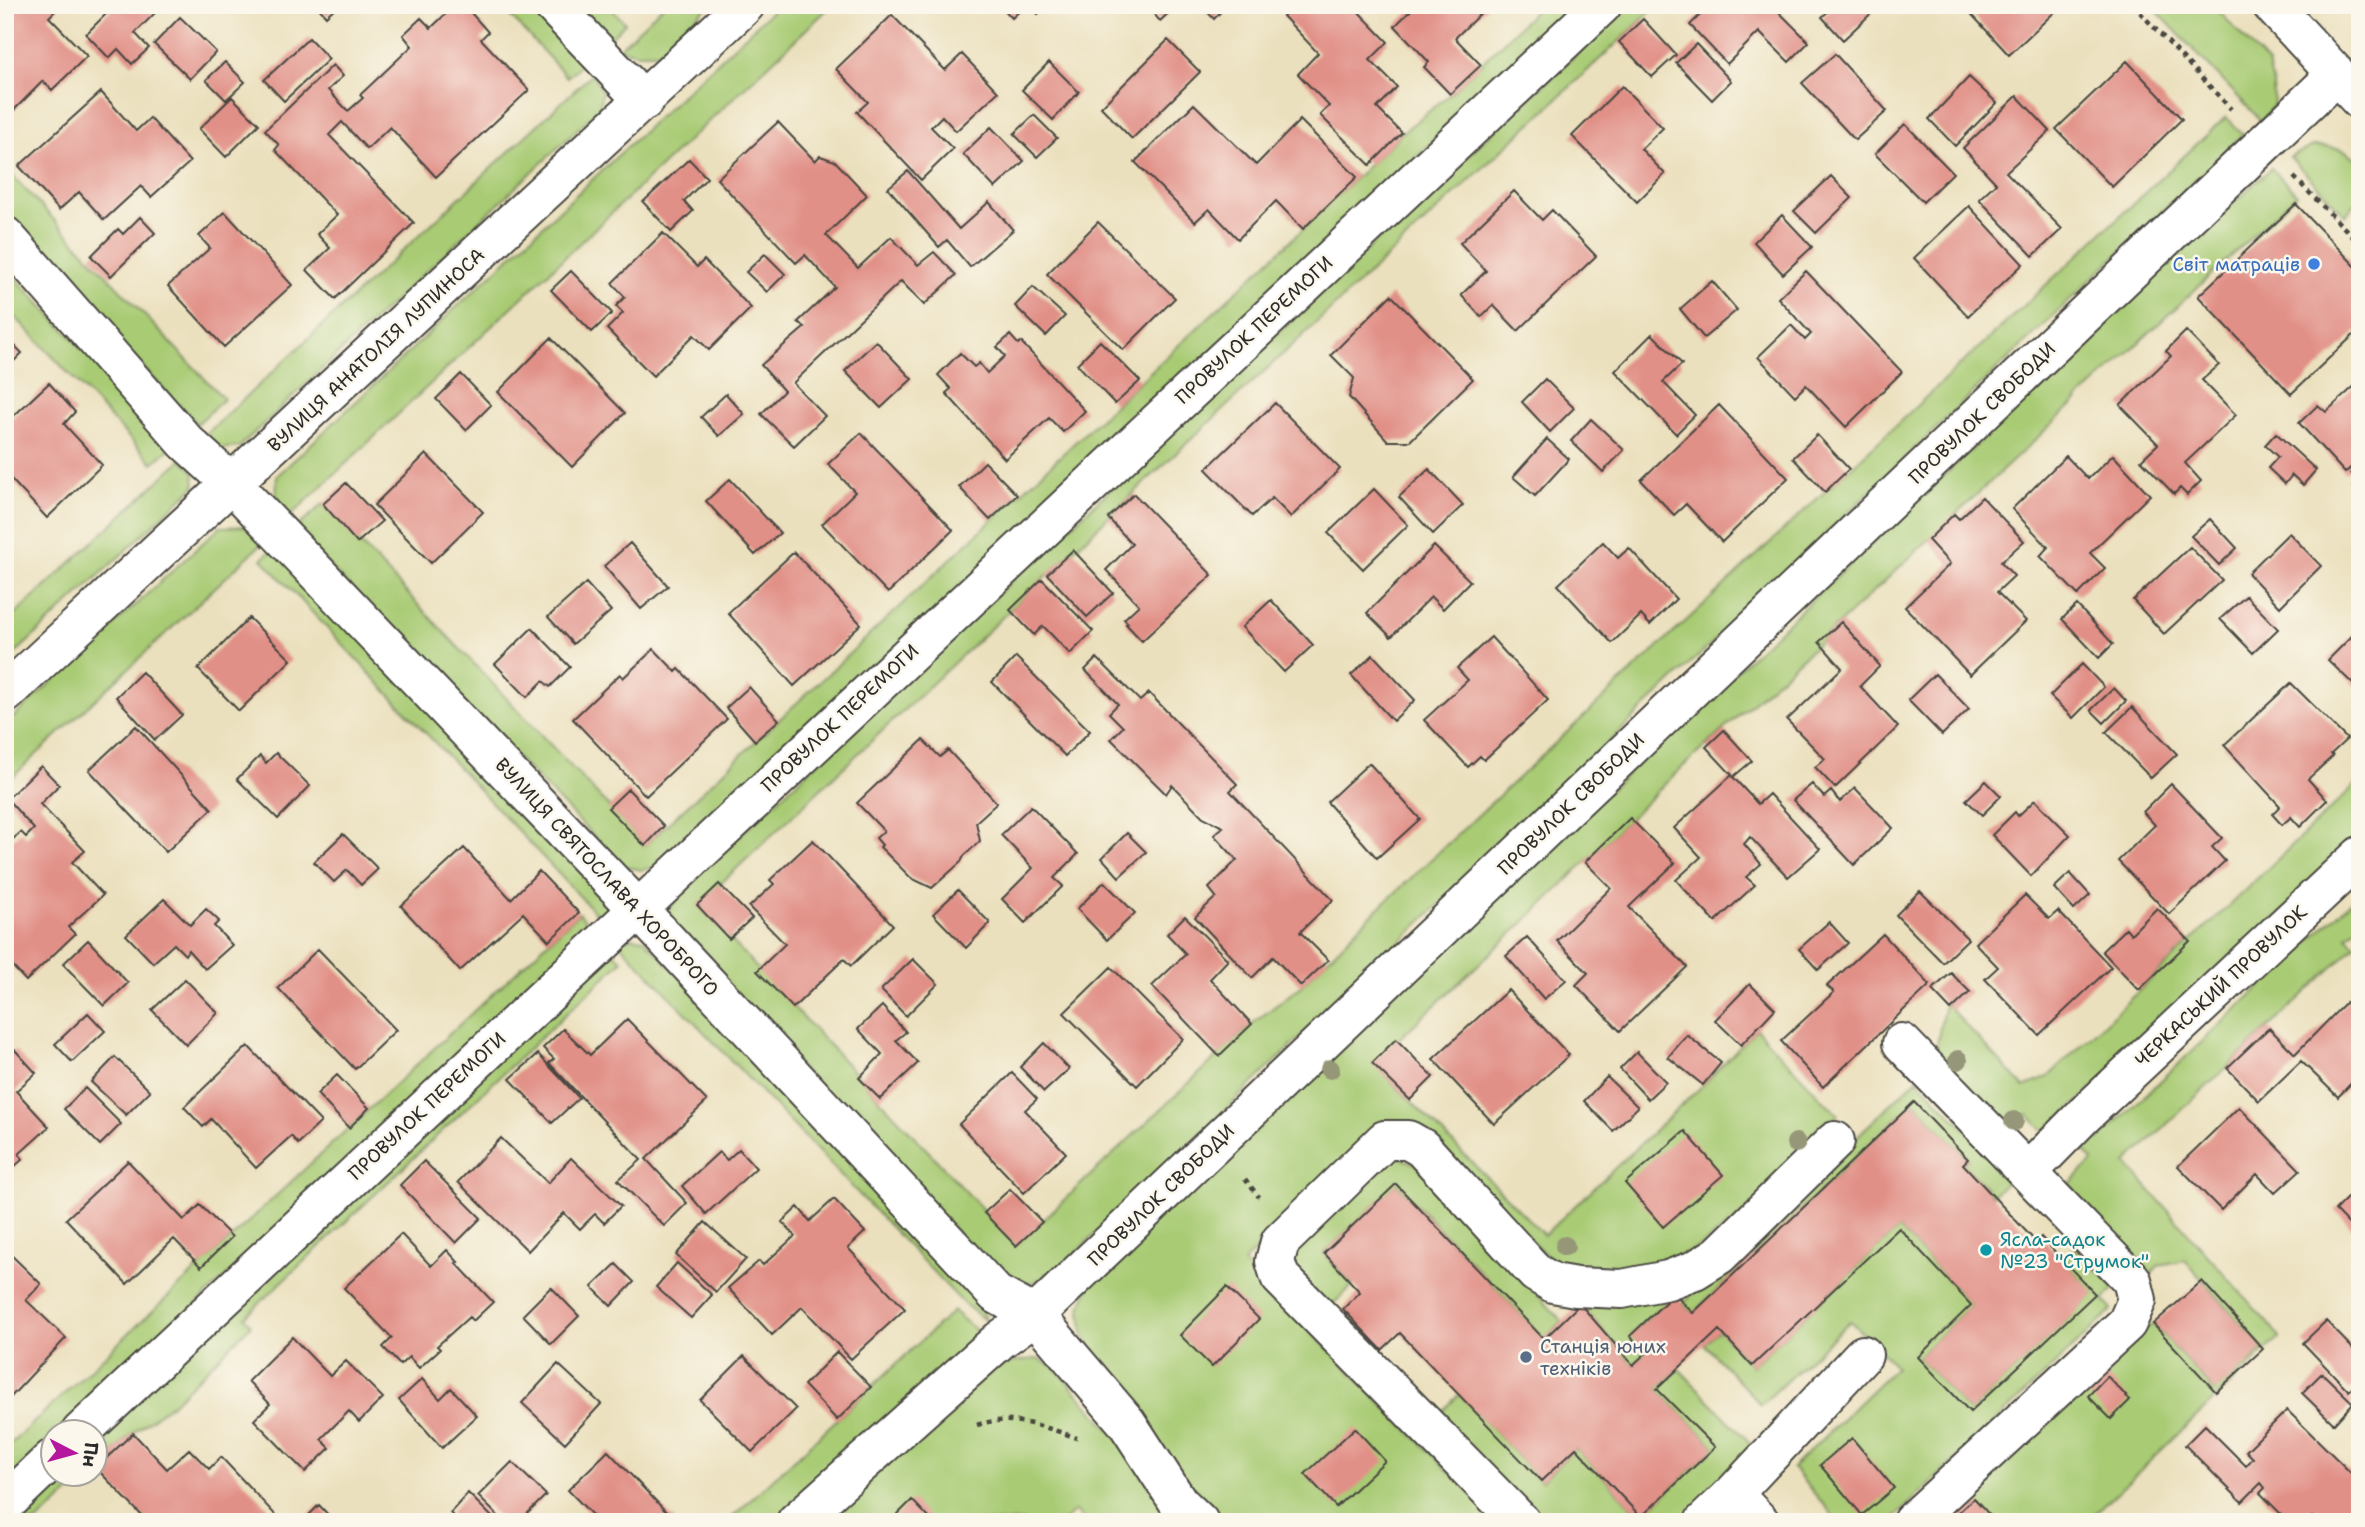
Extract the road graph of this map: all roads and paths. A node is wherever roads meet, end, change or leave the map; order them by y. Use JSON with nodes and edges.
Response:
{"nodes":[{"id":1,"x":553,"y":5,"type":"edge"},
{"id":2,"x":745,"y":5,"type":"edge"},
{"id":3,"x":1602,"y":5,"type":"edge"},
{"id":4,"x":2133,"y":5,"type":"edge"},
{"id":5,"x":2272,"y":5,"type":"edge"},
{"id":6,"x":2348,"y":87,"type":"edge"},
{"id":7,"x":644,"y":101,"type":"junction"},
{"id":8,"x":2240,"y":119,"type":"dead end"},
{"id":9,"x":2288,"y":171,"type":"dead end"},
{"id":10,"x":5,"y":236,"type":"edge"},
{"id":11,"x":2360,"y":244,"type":"edge"},
{"id":12,"x":232,"y":484,"type":"junction"},
{"id":13,"x":5,"y":694,"type":"edge"},
{"id":14,"x":2360,"y":856,"type":"edge"},
{"id":15,"x":637,"y":908,"type":"junction"},
{"id":16,"x":2360,"y":933,"type":"edge"},
{"id":17,"x":2355,"y":938,"type":"dead end"},
{"id":18,"x":1902,"y":1043,"type":"dead end"},
{"id":19,"x":1835,"y":1141,"type":"dead end"},
{"id":20,"x":1214,"y":1144,"type":"junction"},
{"id":21,"x":2028,"y":1172,"type":"junction"},
{"id":22,"x":1280,"y":1242,"type":"junction"},
{"id":23,"x":1035,"y":1315,"type":"junction"},
{"id":24,"x":1863,"y":1355,"type":"dead end"},
{"id":25,"x":97,"y":1418,"type":"edge"},
{"id":26,"x":966,"y":1430,"type":"dead end"},
{"id":27,"x":1083,"y":1440,"type":"dead end"},
{"id":28,"x":38,"y":1472,"type":"edge"},
{"id":29,"x":1733,"y":1494,"type":"junction"},
{"id":30,"x":5,"y":1504,"type":"edge"},
{"id":31,"x":796,"y":1522,"type":"edge"},
{"id":32,"x":1199,"y":1522,"type":"edge"},
{"id":33,"x":1521,"y":1522,"type":"edge"},
{"id":34,"x":1704,"y":1522,"type":"edge"},
{"id":35,"x":1760,"y":1522,"type":"edge"},
{"id":36,"x":1912,"y":1522,"type":"edge"}],
"edges":[{"from":1,"to":7,"type":"street"},
{"from":2,"to":7,"type":"street","name":"ВУЛИЦЯ АНАТОЛІЯ ЛУПИНОСА"},
{"from":3,"to":15,"type":"street","name":"ПРОВУЛОК ПЕРЕМОГИ"},
{"from":4,"to":8,"type":"path"},
{"from":5,"to":6,"type":"street"},
{"from":6,"to":20,"type":"street","name":"ПРОВУЛОК СВОБОДИ"},
{"from":7,"to":12,"type":"street","name":"ВУЛИЦЯ АНАТОЛІЯ ЛУПИНОСА"},
{"from":9,"to":11,"type":"path"},
{"from":10,"to":12,"type":"street","name":"ВУЛИЦЯ СВЯТОСЛАВА ХОРОБРОГО"},
{"from":12,"to":13,"type":"street","name":"ВУЛИЦЯ АНАТОЛІЯ ЛУПИНОСА"},
{"from":12,"to":15,"type":"street","name":"ВУЛИЦЯ СВЯТОСЛАВА ХОРОБРОГО"},
{"from":14,"to":21,"type":"street","name":"ЧЕРКАСЬКИЙ ПРОВУЛОК"},
{"from":15,"to":23,"type":"street","name":"ВУЛИЦЯ СВЯТОСЛАВА ХОРОБРОГО"},
{"from":15,"to":25,"type":"street","name":"ПРОВУЛОК ПЕРЕМОГИ"},
{"from":16,"to":17,"type":"path"},
{"from":18,"to":21,"type":"street"},
{"from":19,"to":22,"type":"street"},
{"from":20,"to":22,"type":"path"},
{"from":20,"to":23,"type":"street","name":"ПРОВУЛОК СВОБОДИ"},
{"from":21,"to":36,"type":"street"},
{"from":22,"to":33,"type":"street"},
{"from":23,"to":31,"type":"street","name":"ПРОВУЛОК СВОБОДИ"},
{"from":23,"to":32,"type":"street","name":"ВУЛИЦЯ СВЯТОСЛАВА ХОРОБРОГО"},
{"from":24,"to":29,"type":"street"},
{"from":26,"to":27,"type":"path"},
{"from":28,"to":30,"type":"street"},
{"from":29,"to":34,"type":"street"},
{"from":29,"to":35,"type":"street"}]}
